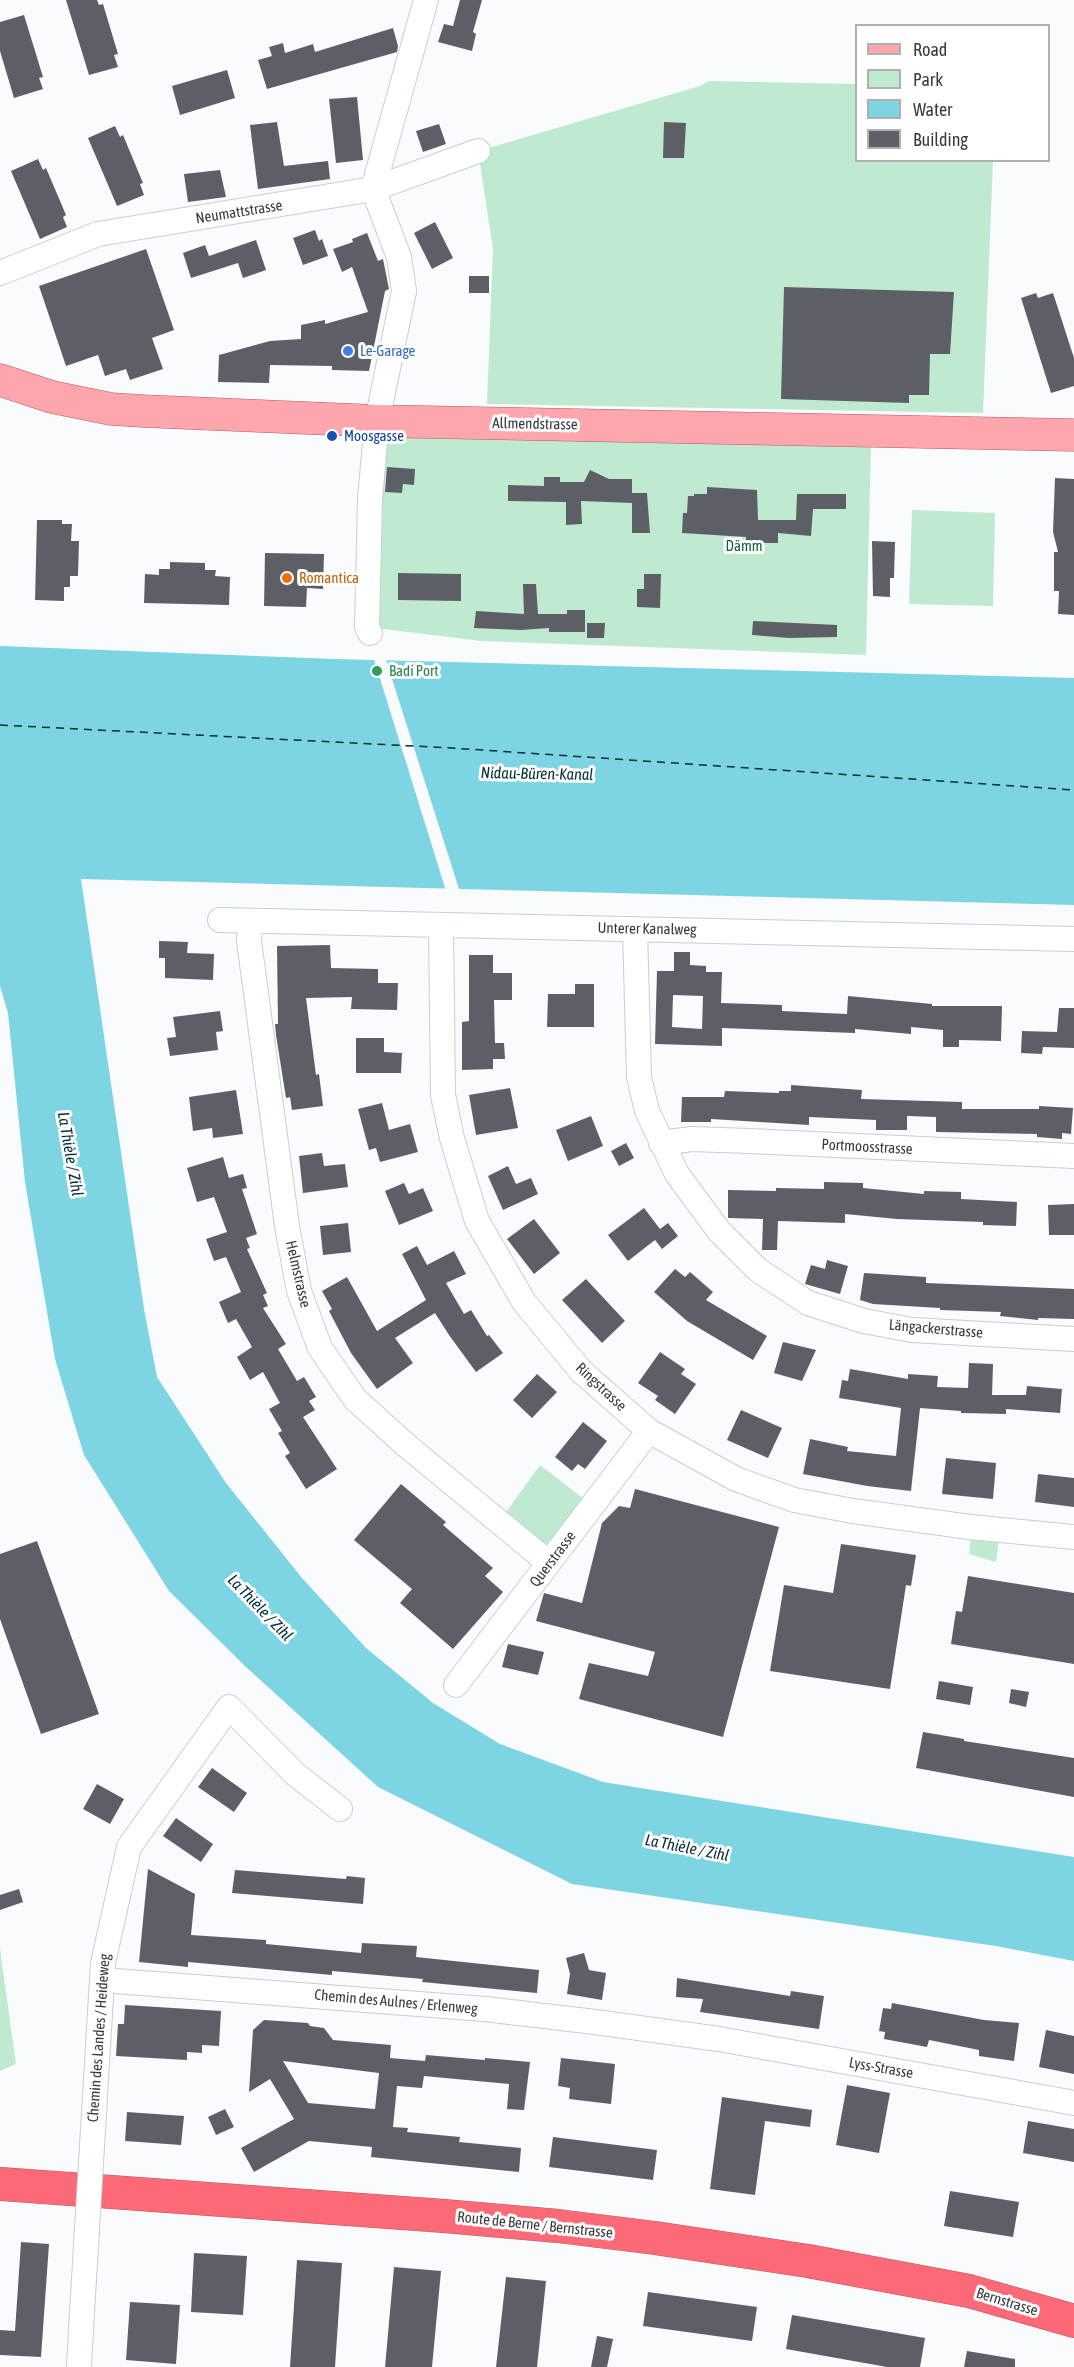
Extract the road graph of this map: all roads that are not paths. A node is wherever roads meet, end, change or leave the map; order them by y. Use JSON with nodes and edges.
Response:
{"nodes":[{"id":1,"x":426,"y":0,"type":"edge"},
{"id":2,"x":478,"y":152,"type":"dead end"},
{"id":3,"x":373,"y":189,"type":"junction"},
{"id":4,"x":0,"y":273,"type":"edge"},
{"id":5,"x":0,"y":380,"type":"edge"},
{"id":6,"x":377,"y":421,"type":"junction"},
{"id":7,"x":1074,"y":435,"type":"edge"},
{"id":8,"x":370,"y":633,"type":"dead end"},
{"id":9,"x":220,"y":920,"type":"dead end"},
{"id":10,"x":250,"y":921,"type":"junction"},
{"id":11,"x":441,"y":926,"type":"junction"},
{"id":12,"x":635,"y":929,"type":"junction"},
{"id":13,"x":1074,"y":939,"type":"edge"},
{"id":14,"x":661,"y":1143,"type":"junction"},
{"id":15,"x":1074,"y":1156,"type":"edge"},
{"id":16,"x":1074,"y":1339,"type":"edge"},
{"id":17,"x":649,"y":1431,"type":"junction"},
{"id":18,"x":1074,"y":1537,"type":"edge"},
{"id":19,"x":549,"y":1563,"type":"junction"},
{"id":20,"x":456,"y":1685,"type":"dead end"},
{"id":21,"x":340,"y":1809,"type":"dead end"},
{"id":22,"x":102,"y":1980,"type":"junction"},
{"id":23,"x":689,"y":2035,"type":"joint"},
{"id":24,"x":1074,"y":2103,"type":"edge"},
{"id":25,"x":0,"y":2184,"type":"edge"},
{"id":26,"x":969,"y":2291,"type":"junction"},
{"id":27,"x":1074,"y":2300,"type":"edge"},
{"id":28,"x":1074,"y":2321,"type":"edge"},
{"id":29,"x":79,"y":2367,"type":"edge"}],
"edges":[{"from":1,"to":3,"type":"street"},
{"from":2,"to":3,"type":"street","name":"Neumattstrasse"},
{"from":3,"to":4,"type":"street","name":"Neumattstrasse"},
{"from":3,"to":6,"type":"street"},
{"from":5,"to":6,"type":"main road","name":"Allmendstrasse"},
{"from":6,"to":7,"type":"main road","name":"Allmendstrasse"},
{"from":6,"to":8,"type":"street"},
{"from":9,"to":10,"type":"street","name":"Unterer Kanalweg"},
{"from":10,"to":11,"type":"street","name":"Unterer Kanalweg"},
{"from":10,"to":19,"type":"street","name":"Helmstrasse"},
{"from":11,"to":12,"type":"street","name":"Unterer Kanalweg"},
{"from":11,"to":17,"type":"street","name":"Ringstrasse"},
{"from":12,"to":13,"type":"street","name":"Unterer Kanalweg"},
{"from":12,"to":14,"type":"street","name":"Längackerstrasse"},
{"from":14,"to":15,"type":"street","name":"Portmoosstrasse"},
{"from":14,"to":16,"type":"street","name":"Längackerstrasse"},
{"from":17,"to":18,"type":"street","name":"Ringstrasse"},
{"from":17,"to":19,"type":"street","name":"Querstrasse"},
{"from":19,"to":20,"type":"street","name":"Querstrasse"},
{"from":21,"to":22,"type":"street","name":"Chemin des Landes / Heideweg"},
{"from":22,"to":23,"type":"street","name":"Chemin des Aulnes / Erlenweg"},
{"from":22,"to":29,"type":"street","name":"Chemin des Landes / Heideweg","bridge":true},
{"from":23,"to":24,"type":"street","name":"Lyss-Strasse"},
{"from":25,"to":26,"type":"highway","name":"Route de Berne / Bernstrasse"},
{"from":26,"to":27,"type":"highway","name":"Bernstrasse"},
{"from":26,"to":28,"type":"highway","name":"Bernstrasse"}]}
